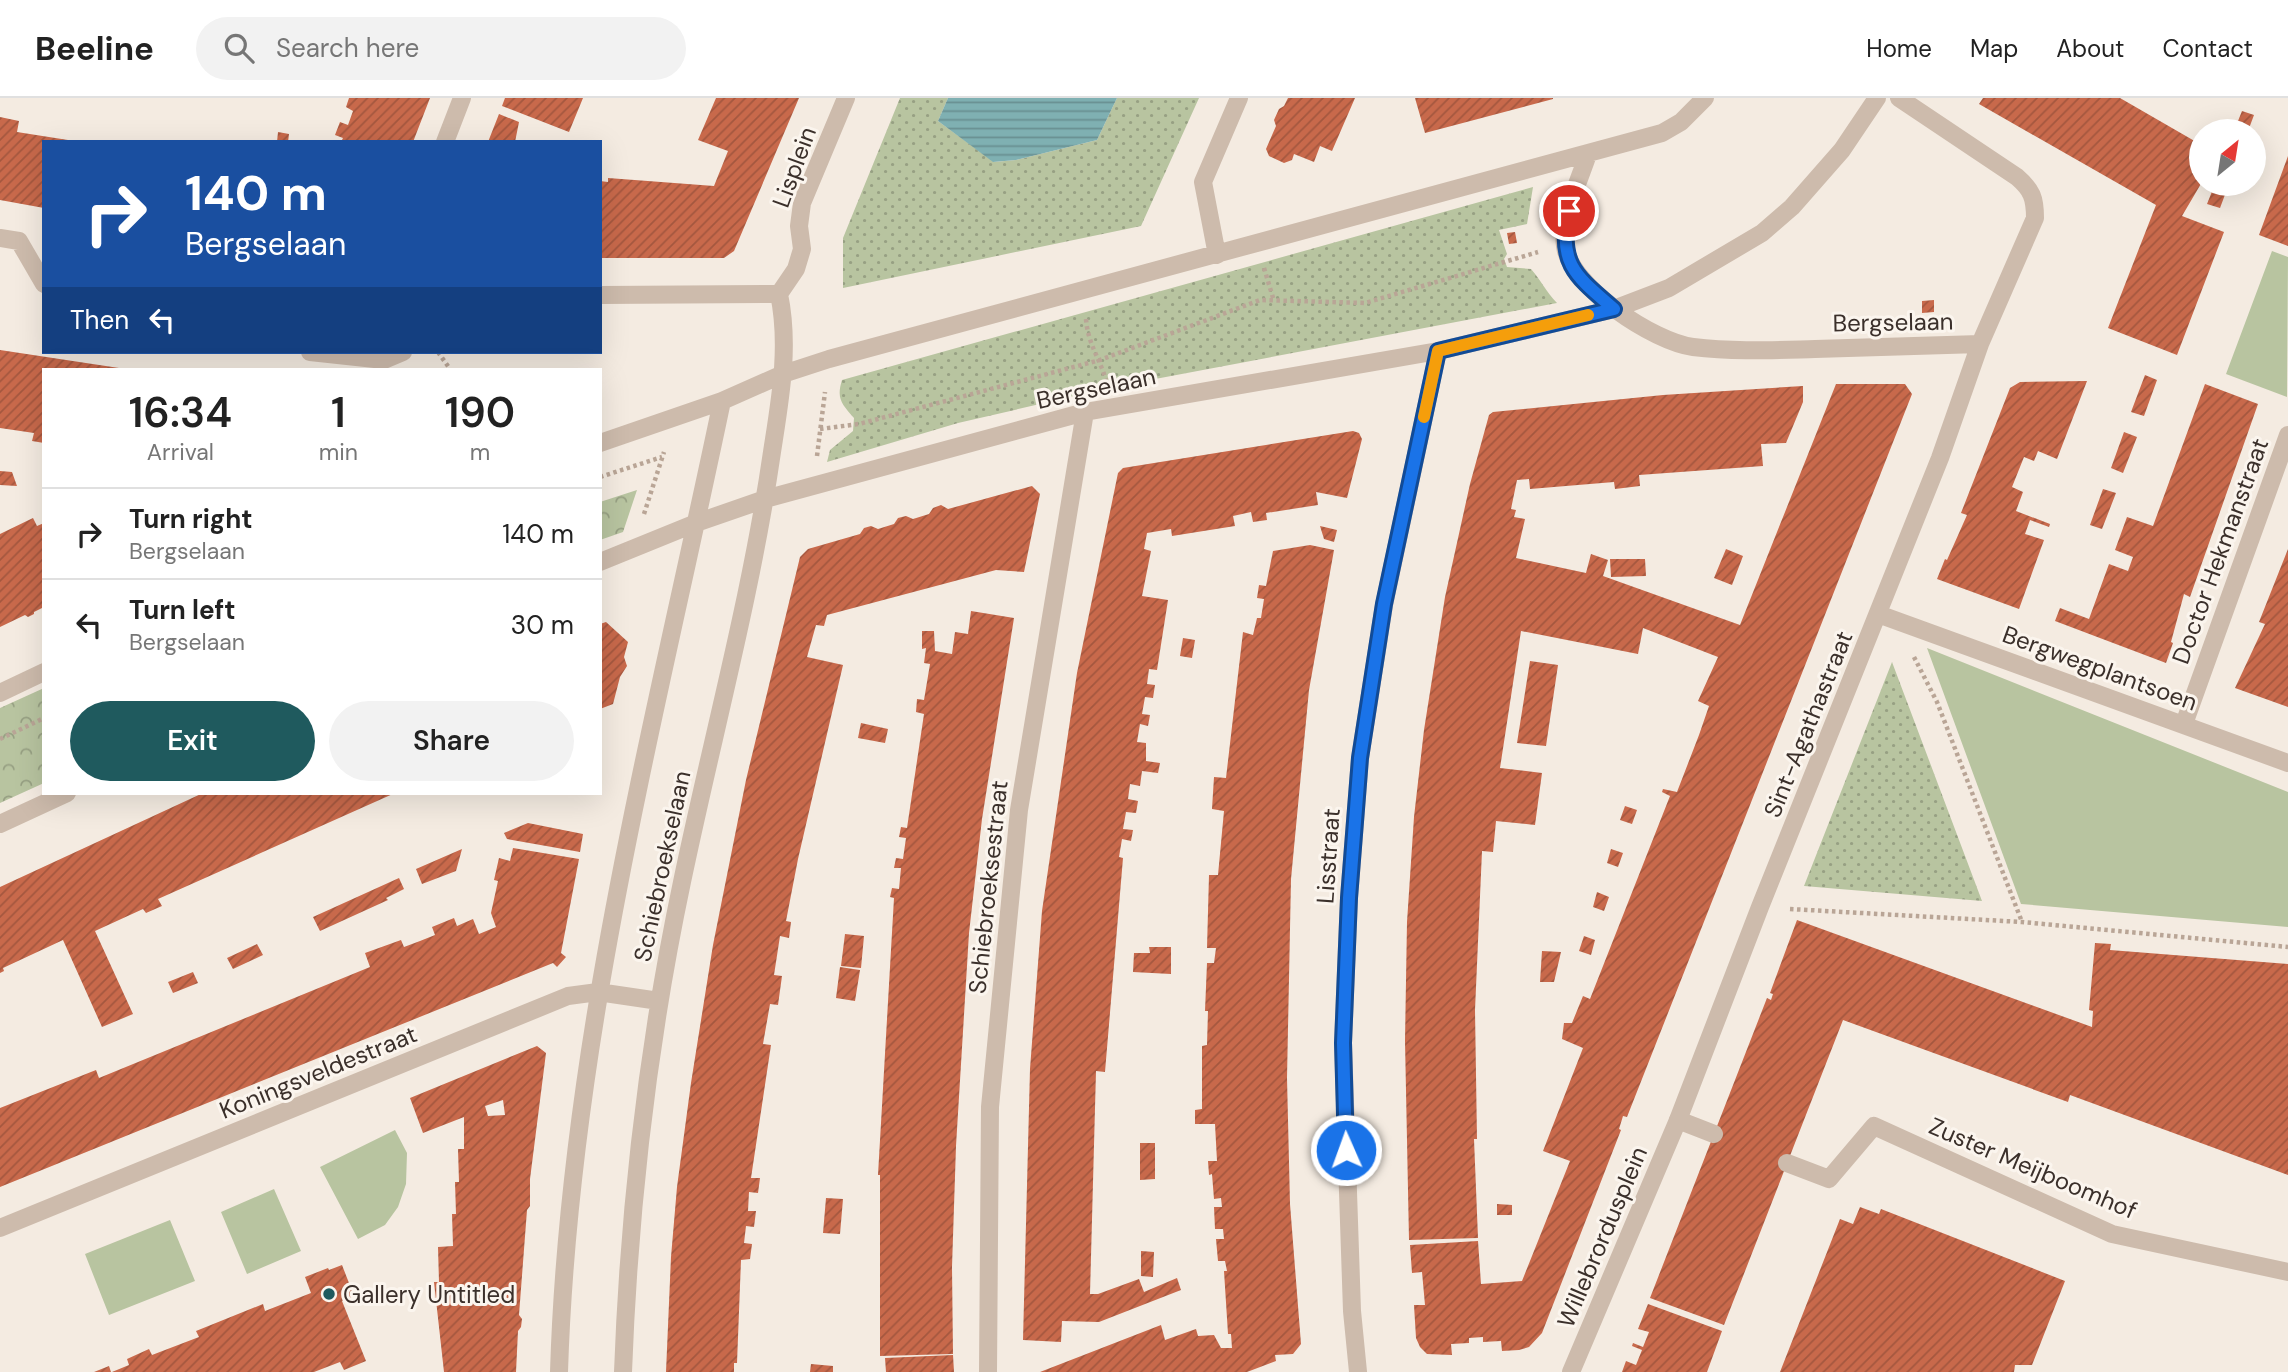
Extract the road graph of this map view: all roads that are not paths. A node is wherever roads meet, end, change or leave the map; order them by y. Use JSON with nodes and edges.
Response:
{"nodes":[{"id":1,"x":462,"y":98,"type":"edge"},
{"id":2,"x":846,"y":98,"type":"edge"},
{"id":3,"x":1239,"y":98,"type":"edge"},
{"id":4,"x":1705,"y":98,"type":"edge"},
{"id":5,"x":1877,"y":98,"type":"edge"},
{"id":6,"x":1899,"y":98,"type":"edge"},
{"id":7,"x":446,"y":140,"type":"edge"},
{"id":8,"x":1588,"y":154,"type":"junction"},
{"id":9,"x":0,"y":238,"type":"edge"},
{"id":10,"x":1217,"y":255,"type":"junction"},
{"id":11,"x":42,"y":281,"type":"edge"},
{"id":12,"x":779,"y":294,"type":"junction"},
{"id":13,"x":602,"y":295,"type":"edge"},
{"id":14,"x":1614,"y":309,"type":"junction"},
{"id":15,"x":1980,"y":344,"type":"junction"},
{"id":16,"x":1438,"y":351,"type":"junction"},
{"id":17,"x":328,"y":354,"type":"edge"},
{"id":18,"x":398,"y":354,"type":"edge"},
{"id":19,"x":783,"y":374,"type":"junction"},
{"id":20,"x":722,"y":401,"type":"junction"},
{"id":21,"x":1085,"y":412,"type":"junction"},
{"id":22,"x":2288,"y":435,"type":"edge"},
{"id":23,"x":602,"y":442,"type":"edge"},
{"id":24,"x":765,"y":499,"type":"junction"},
{"id":25,"x":696,"y":523,"type":"junction"},
{"id":26,"x":602,"y":561,"type":"edge"},
{"id":27,"x":1878,"y":614,"type":"junction"},
{"id":28,"x":42,"y":673,"type":"edge"},
{"id":29,"x":0,"y":693,"type":"edge"},
{"id":30,"x":2184,"y":724,"type":"junction"},
{"id":31,"x":2288,"y":763,"type":"edge"},
{"id":32,"x":63,"y":795,"type":"edge"},
{"id":33,"x":0,"y":824,"type":"edge"},
{"id":34,"x":598,"y":992,"type":"junction"},
{"id":35,"x":659,"y":1001,"type":"junction"},
{"id":36,"x":1678,"y":1120,"type":"junction"},
{"id":37,"x":1714,"y":1134,"type":"dead end"},
{"id":38,"x":1787,"y":1163,"type":"dead end"},
{"id":39,"x":0,"y":1228,"type":"edge"},
{"id":40,"x":2288,"y":1272,"type":"edge"},
{"id":41,"x":559,"y":1372,"type":"edge"},
{"id":42,"x":623,"y":1372,"type":"edge"},
{"id":43,"x":988,"y":1372,"type":"edge"},
{"id":44,"x":1358,"y":1372,"type":"edge"},
{"id":45,"x":1571,"y":1372,"type":"edge"}],
"edges":[{"from":1,"to":7,"type":"street"},
{"from":2,"to":12,"type":"street","name":"Lisplein"},
{"from":3,"to":10,"type":"street"},
{"from":4,"to":8,"type":"street"},
{"from":5,"to":14,"type":"street","name":"Bergselaan"},
{"from":6,"to":15,"type":"street","name":"Bergselaan"},
{"from":8,"to":10,"type":"street"},
{"from":8,"to":14,"type":"street","name":"Bergselaan"},
{"from":9,"to":11,"type":"street"},
{"from":10,"to":19,"type":"street"},
{"from":12,"to":13,"type":"street"},
{"from":12,"to":19,"type":"street"},
{"from":14,"to":15,"type":"street","name":"Bergselaan"},
{"from":14,"to":16,"type":"street","name":"Bergselaan"},
{"from":15,"to":27,"type":"street","name":"Sint-Agathastraat"},
{"from":16,"to":21,"type":"street","name":"Bergselaan"},
{"from":16,"to":44,"type":"street","name":"Lisstraat"},
{"from":17,"to":18,"type":"street"},
{"from":19,"to":20,"type":"street"},
{"from":19,"to":24,"type":"street","name":"Schiebroekselaan"},
{"from":20,"to":23,"type":"street"},
{"from":20,"to":25,"type":"street","name":"Schiebroekselaan"},
{"from":21,"to":24,"type":"street","name":"Bergselaan"},
{"from":21,"to":43,"type":"street","name":"Schiebroeksestraat"},
{"from":22,"to":30,"type":"street","name":"Doctor Hekmanstraat"},
{"from":24,"to":25,"type":"street","name":"Bergselaan"},
{"from":24,"to":35,"type":"street","name":"Schiebroekselaan"},
{"from":25,"to":26,"type":"street","name":"Bergselaan"},
{"from":25,"to":34,"type":"street","name":"Schiebroekselaan"},
{"from":27,"to":30,"type":"street","name":"Bergwegplantsoen"},
{"from":27,"to":36,"type":"street","name":"Sint-Agathastraat"},
{"from":28,"to":29,"type":"street"},
{"from":30,"to":31,"type":"street","name":"Bergwegplantsoen"},
{"from":32,"to":33,"type":"street"},
{"from":34,"to":35,"type":"street","name":"Koningsveldestraat"},
{"from":34,"to":39,"type":"street","name":"Koningsveldestraat"},
{"from":34,"to":41,"type":"street","name":"Schiebroekselaan"},
{"from":35,"to":42,"type":"street","name":"Schiebroekselaan"},
{"from":36,"to":37,"type":"street"},
{"from":36,"to":45,"type":"street","name":"Willebrordusplein"},
{"from":38,"to":40,"type":"street","name":"Zuster Meijboomhof"}]}
